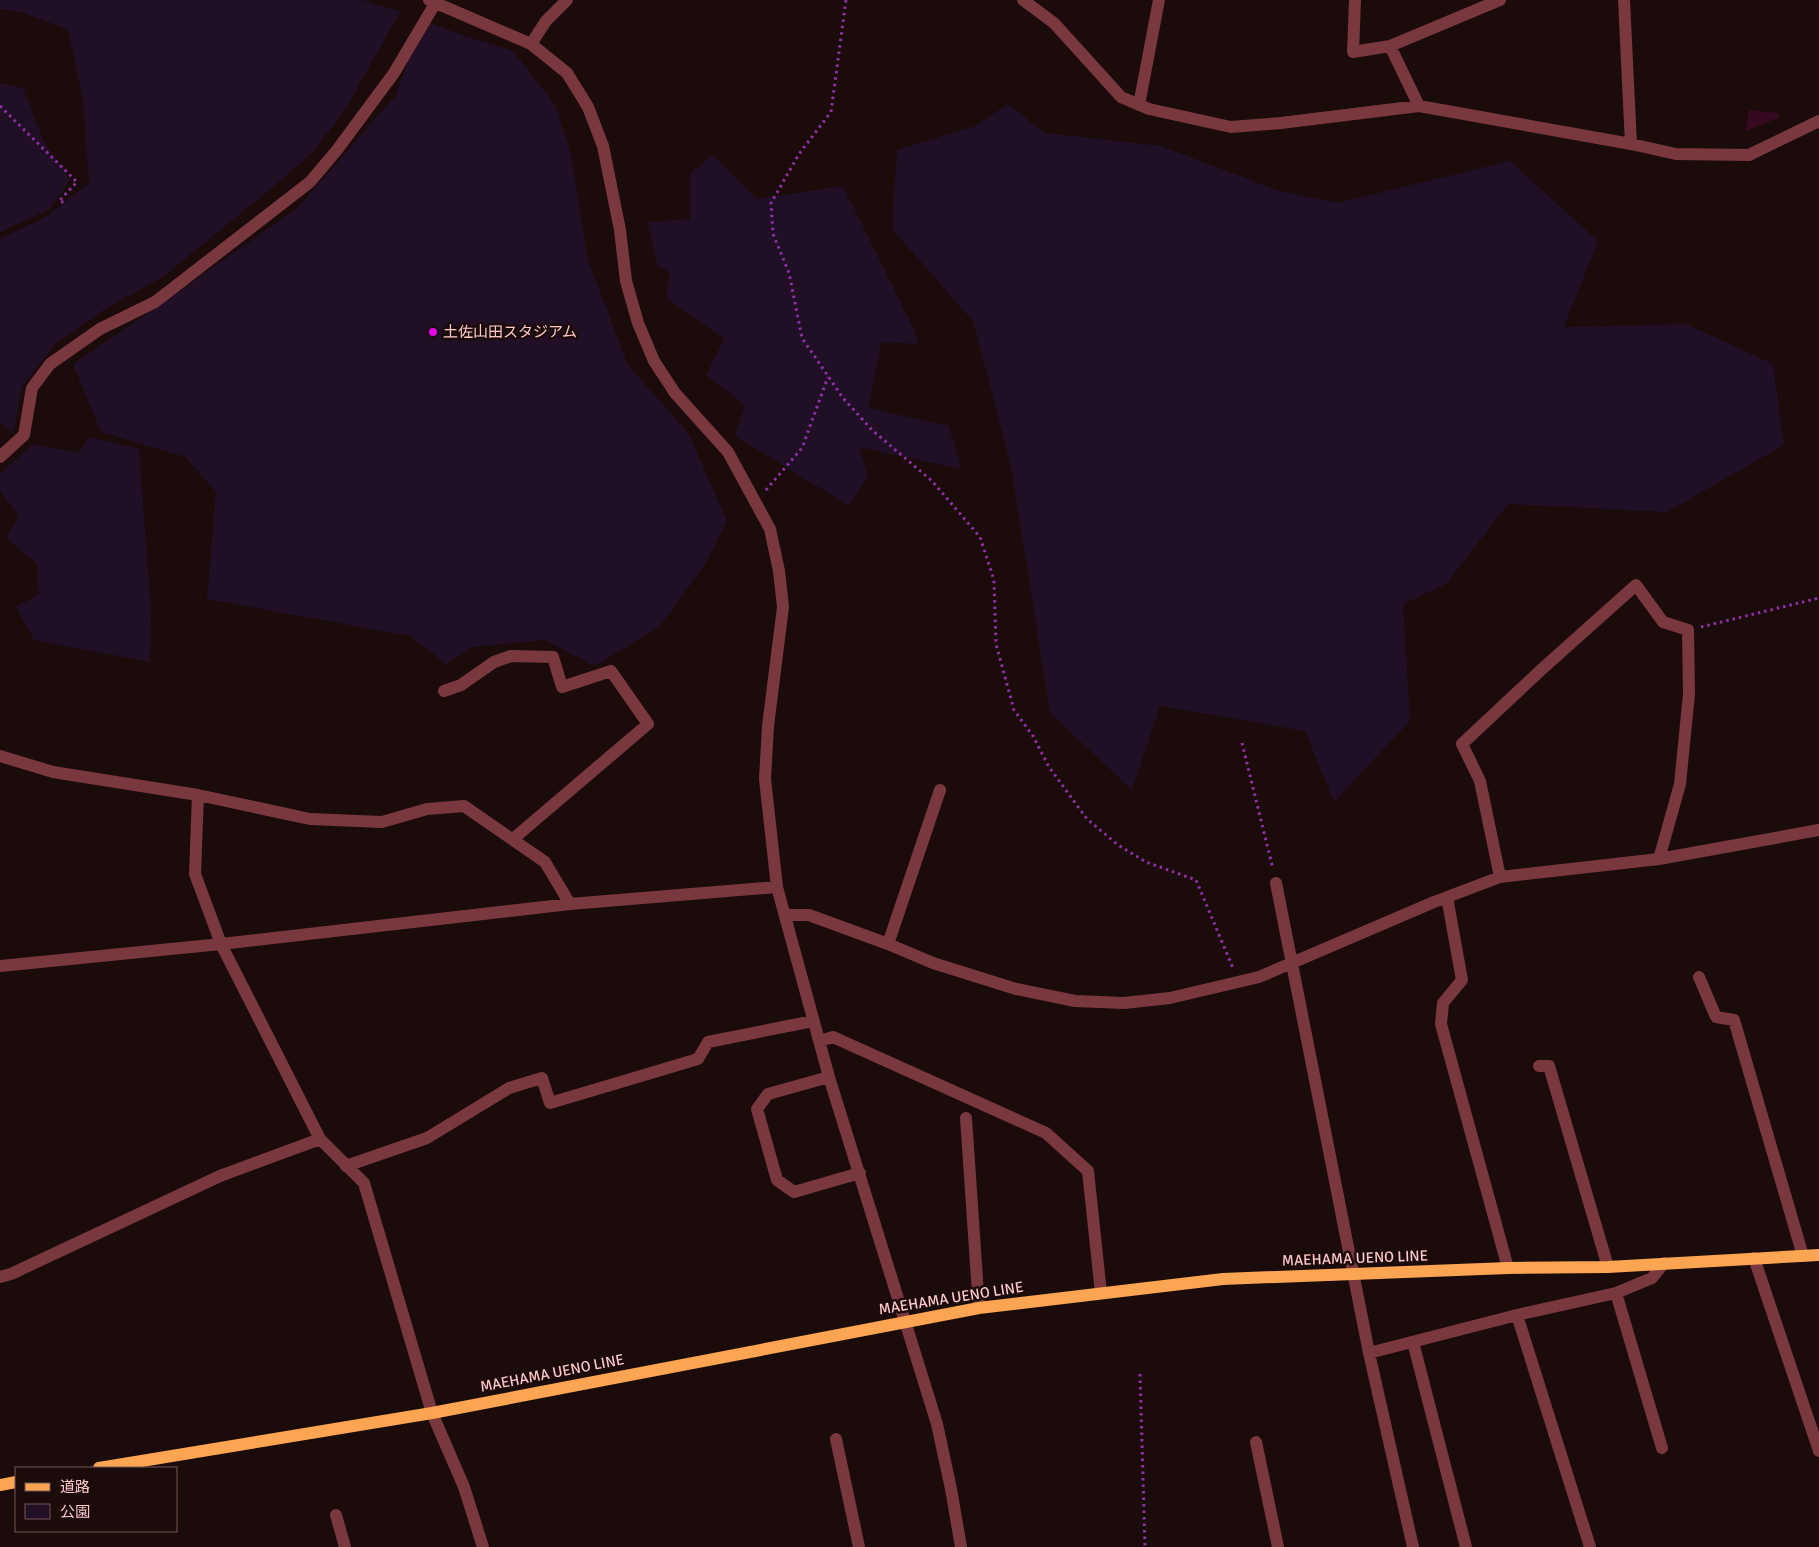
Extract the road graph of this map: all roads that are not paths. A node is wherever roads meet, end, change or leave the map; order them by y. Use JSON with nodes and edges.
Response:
{"nodes":[{"id":1,"x":567,"y":0,"type":"edge"},
{"id":2,"x":1023,"y":0,"type":"edge"},
{"id":3,"x":1159,"y":0,"type":"edge"},
{"id":4,"x":1355,"y":0,"type":"edge"},
{"id":5,"x":1500,"y":0,"type":"edge"},
{"id":6,"x":1624,"y":0,"type":"edge"},
{"id":7,"x":432,"y":1,"type":"edge"},
{"id":8,"x":531,"y":44,"type":"junction"},
{"id":9,"x":1390,"y":46,"type":"junction"},
{"id":10,"x":1140,"y":105,"type":"junction"},
{"id":11,"x":1419,"y":106,"type":"junction"},
{"id":12,"x":1819,"y":121,"type":"edge"},
{"id":13,"x":1631,"y":144,"type":"junction"},
{"id":14,"x":0,"y":456,"type":"edge"},
{"id":15,"x":444,"y":691,"type":"dead end"},
{"id":16,"x":0,"y":756,"type":"edge"},
{"id":17,"x":940,"y":790,"type":"dead end"},
{"id":18,"x":198,"y":795,"type":"junction"},
{"id":19,"x":1819,"y":830,"type":"edge"},
{"id":20,"x":514,"y":839,"type":"junction"},
{"id":21,"x":1659,"y":859,"type":"junction"},
{"id":22,"x":1500,"y":877,"type":"junction"},
{"id":23,"x":1276,"y":883,"type":"road end"},
{"id":24,"x":777,"y":887,"type":"junction"},
{"id":25,"x":1447,"y":897,"type":"junction"},
{"id":26,"x":570,"y":904,"type":"junction"},
{"id":27,"x":785,"y":915,"type":"junction"},
{"id":28,"x":220,"y":944,"type":"junction"},
{"id":29,"x":888,"y":944,"type":"junction"},
{"id":30,"x":1291,"y":962,"type":"junction"},
{"id":31,"x":0,"y":966,"type":"edge"},
{"id":32,"x":1699,"y":977,"type":"dead end"},
{"id":33,"x":813,"y":1021,"type":"junction"},
{"id":34,"x":820,"y":1041,"type":"junction"},
{"id":35,"x":1539,"y":1066,"type":"dead end"},
{"id":36,"x":829,"y":1077,"type":"junction"},
{"id":37,"x":966,"y":1118,"type":"dead end"},
{"id":38,"x":320,"y":1139,"type":"junction"},
{"id":39,"x":346,"y":1166,"type":"junction"},
{"id":40,"x":860,"y":1173,"type":"junction"},
{"id":41,"x":1819,"y":1255,"type":"edge"},
{"id":42,"x":1803,"y":1256,"type":"junction"},
{"id":43,"x":1754,"y":1258,"type":"junction"},
{"id":44,"x":1664,"y":1263,"type":"junction"},
{"id":45,"x":1608,"y":1266,"type":"junction"},
{"id":46,"x":1508,"y":1268,"type":"junction"},
{"id":47,"x":1353,"y":1274,"type":"junction"},
{"id":48,"x":0,"y":1277,"type":"edge"},
{"id":49,"x":1101,"y":1293,"type":"junction"},
{"id":50,"x":1616,"y":1293,"type":"junction"},
{"id":51,"x":979,"y":1308,"type":"junction"},
{"id":52,"x":1517,"y":1315,"type":"junction"},
{"id":53,"x":905,"y":1322,"type":"junction"},
{"id":54,"x":1413,"y":1342,"type":"junction"},
{"id":55,"x":1369,"y":1353,"type":"junction"},
{"id":56,"x":432,"y":1413,"type":"junction"},
{"id":57,"x":836,"y":1439,"type":"dead end"},
{"id":58,"x":1256,"y":1442,"type":"dead end"},
{"id":59,"x":1662,"y":1448,"type":"dead end"},
{"id":60,"x":1819,"y":1452,"type":"edge"},
{"id":61,"x":105,"y":1467,"type":"edge"},
{"id":62,"x":15,"y":1482,"type":"edge"},
{"id":63,"x":0,"y":1485,"type":"edge"},
{"id":64,"x":336,"y":1515,"type":"dead end"},
{"id":65,"x":345,"y":1547,"type":"edge"},
{"id":66,"x":483,"y":1547,"type":"edge"},
{"id":67,"x":859,"y":1547,"type":"edge"},
{"id":68,"x":961,"y":1547,"type":"edge"},
{"id":69,"x":1278,"y":1547,"type":"edge"},
{"id":70,"x":1412,"y":1547,"type":"edge"},
{"id":71,"x":1466,"y":1547,"type":"edge"},
{"id":72,"x":1590,"y":1547,"type":"edge"}],
"edges":[{"from":1,"to":8,"type":"street"},
{"from":2,"to":10,"type":"street"},
{"from":3,"to":10,"type":"street"},
{"from":4,"to":9,"type":"street"},
{"from":5,"to":9,"type":"street"},
{"from":6,"to":13,"type":"street"},
{"from":7,"to":8,"type":"street"},
{"from":7,"to":14,"type":"street"},
{"from":8,"to":24,"type":"street"},
{"from":9,"to":11,"type":"street"},
{"from":10,"to":11,"type":"street"},
{"from":11,"to":13,"type":"street"},
{"from":12,"to":13,"type":"street"},
{"from":15,"to":20,"type":"street"},
{"from":16,"to":18,"type":"street"},
{"from":17,"to":29,"type":"street"},
{"from":18,"to":20,"type":"street"},
{"from":18,"to":28,"type":"street"},
{"from":19,"to":21,"type":"street"},
{"from":20,"to":26,"type":"street"},
{"from":21,"to":22,"type":"street"},
{"from":21,"to":22,"type":"street"},
{"from":22,"to":25,"type":"street"},
{"from":23,"to":30,"type":"street"},
{"from":24,"to":26,"type":"street"},
{"from":24,"to":27,"type":"street"},
{"from":25,"to":30,"type":"street"},
{"from":25,"to":46,"type":"street"},
{"from":26,"to":28,"type":"street"},
{"from":27,"to":29,"type":"street"},
{"from":27,"to":33,"type":"street"},
{"from":28,"to":31,"type":"street"},
{"from":28,"to":38,"type":"street"},
{"from":29,"to":30,"type":"street"},
{"from":30,"to":47,"type":"street"},
{"from":32,"to":42,"type":"street"},
{"from":33,"to":34,"type":"street"},
{"from":33,"to":39,"type":"street"},
{"from":34,"to":36,"type":"street"},
{"from":34,"to":49,"type":"street"},
{"from":35,"to":45,"type":"street"},
{"from":36,"to":40,"type":"street"},
{"from":36,"to":40,"type":"street"},
{"from":37,"to":51,"type":"street"},
{"from":38,"to":39,"type":"street"},
{"from":38,"to":48,"type":"street"},
{"from":39,"to":56,"type":"street"},
{"from":40,"to":53,"type":"street"},
{"from":41,"to":42,"type":"main road","name":"MAEHAMA UENO LINE"},
{"from":42,"to":43,"type":"main road","name":"MAEHAMA UENO LINE"},
{"from":43,"to":44,"type":"main road","name":"MAEHAMA UENO LINE"},
{"from":43,"to":60,"type":"street"},
{"from":44,"to":45,"type":"main road","name":"MAEHAMA UENO LINE"},
{"from":44,"to":50,"type":"street"},
{"from":45,"to":46,"type":"main road","name":"MAEHAMA UENO LINE"},
{"from":46,"to":47,"type":"main road","name":"MAEHAMA UENO LINE"},
{"from":47,"to":49,"type":"main road","name":"MAEHAMA UENO LINE"},
{"from":47,"to":55,"type":"street"},
{"from":49,"to":51,"type":"main road","name":"MAEHAMA UENO LINE"},
{"from":50,"to":52,"type":"street"},
{"from":50,"to":59,"type":"street"},
{"from":51,"to":53,"type":"main road","name":"MAEHAMA UENO LINE"},
{"from":52,"to":54,"type":"street"},
{"from":52,"to":72,"type":"street"},
{"from":53,"to":56,"type":"main road","name":"MAEHAMA UENO LINE"},
{"from":53,"to":68,"type":"street"},
{"from":54,"to":55,"type":"street"},
{"from":54,"to":71,"type":"street"},
{"from":55,"to":70,"type":"street"},
{"from":56,"to":61,"type":"main road","name":"MAEHAMA UENO LINE"},
{"from":56,"to":66,"type":"street"},
{"from":57,"to":67,"type":"street"},
{"from":58,"to":69,"type":"street"},
{"from":62,"to":63,"type":"main road"},
{"from":64,"to":65,"type":"street"}]}
